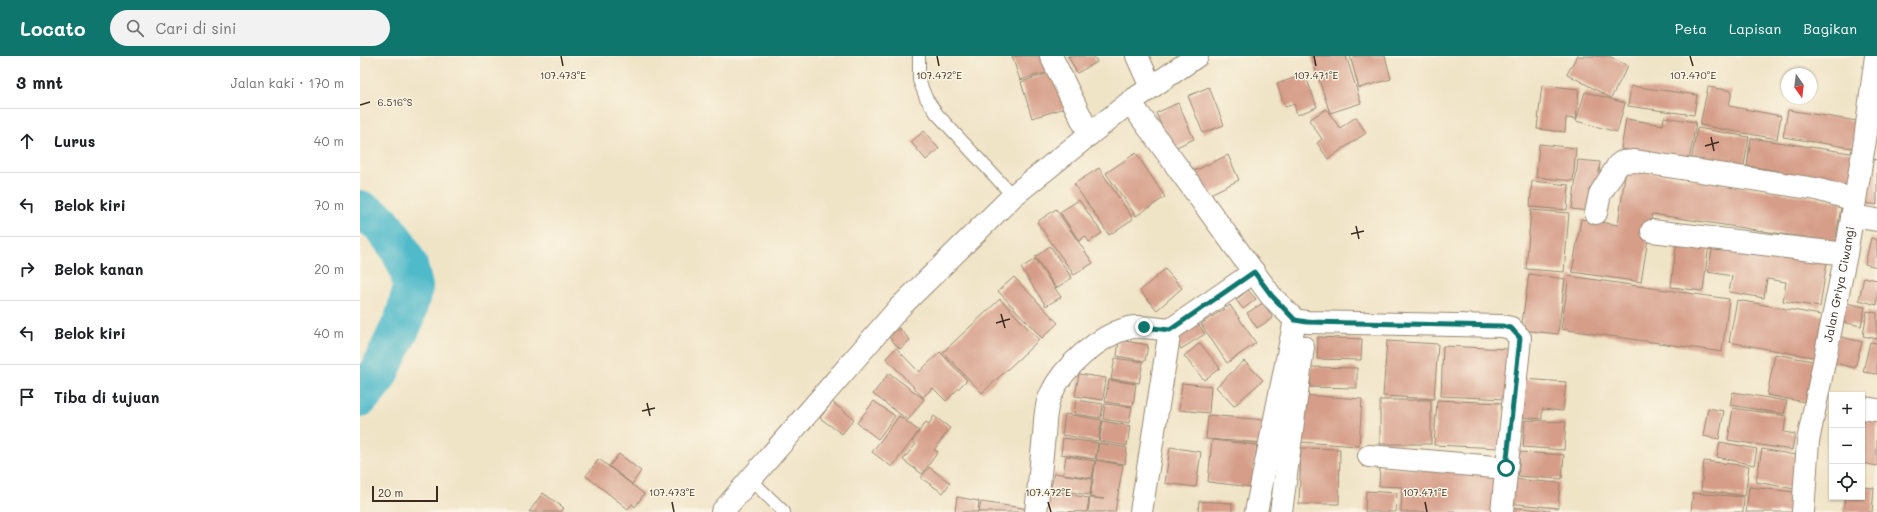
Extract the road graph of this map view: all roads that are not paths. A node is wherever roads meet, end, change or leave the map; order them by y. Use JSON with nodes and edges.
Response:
{"nodes":[{"id":1,"x":919,"y":56,"type":"edge"},
{"id":2,"x":1051,"y":56,"type":"edge"},
{"id":3,"x":1137,"y":56,"type":"edge"},
{"id":4,"x":1197,"y":56,"type":"edge"},
{"id":5,"x":1876,"y":56,"type":"edge"},
{"id":6,"x":1151,"y":87,"type":"junction"},
{"id":7,"x":1130,"y":102,"type":"junction"},
{"id":8,"x":1089,"y":134,"type":"junction"},
{"id":9,"x":1013,"y":196,"type":"junction"},
{"id":10,"x":1854,"y":208,"type":"junction"},
{"id":11,"x":1596,"y":213,"type":"dead end"},
{"id":12,"x":1877,"y":220,"type":"edge"},
{"id":13,"x":1652,"y":231,"type":"dead end"},
{"id":14,"x":1846,"y":254,"type":"junction"},
{"id":15,"x":1254,"y":272,"type":"junction"},
{"id":16,"x":1301,"y":321,"type":"junction"},
{"id":17,"x":1170,"y":330,"type":"junction"},
{"id":18,"x":1824,"y":403,"type":"edge"},
{"id":19,"x":1865,"y":408,"type":"edge"},
{"id":20,"x":1877,"y":410,"type":"edge"},
{"id":21,"x":1369,"y":456,"type":"dead end"},
{"id":22,"x":1506,"y":468,"type":"junction"},
{"id":23,"x":750,"y":479,"type":"junction"},
{"id":24,"x":722,"y":512,"type":"edge"},
{"id":25,"x":784,"y":512,"type":"edge"},
{"id":26,"x":1036,"y":512,"type":"edge"},
{"id":27,"x":1142,"y":512,"type":"edge"},
{"id":28,"x":1256,"y":512,"type":"edge"},
{"id":29,"x":1281,"y":512,"type":"edge"},
{"id":30,"x":1502,"y":512,"type":"edge"},
{"id":31,"x":1803,"y":512,"type":"edge"}],
"edges":[{"from":1,"to":9,"type":"lane"},
{"from":2,"to":8,"type":"street"},
{"from":3,"to":6,"type":"street"},
{"from":4,"to":6,"type":"street"},
{"from":5,"to":10,"type":"street","name":"Jalan Griya Ciwangi"},
{"from":6,"to":7,"type":"street"},
{"from":7,"to":8,"type":"street"},
{"from":7,"to":15,"type":"street"},
{"from":8,"to":9,"type":"street"},
{"from":9,"to":23,"type":"street"},
{"from":10,"to":11,"type":"street"},
{"from":10,"to":12,"type":"street"},
{"from":10,"to":14,"type":"street","name":"Jalan Griya Ciwangi"},
{"from":13,"to":14,"type":"street"},
{"from":14,"to":18,"type":"street","name":"Jalan Griya Ciwangi"},
{"from":15,"to":16,"type":"street"},
{"from":15,"to":17,"type":"street"},
{"from":16,"to":22,"type":"street"},
{"from":16,"to":28,"type":"street"},
{"from":16,"to":29,"type":"street"},
{"from":17,"to":26,"type":"street"},
{"from":17,"to":27,"type":"street"},
{"from":18,"to":31,"type":"street","name":"Jalan Griya Ciwangi"},
{"from":19,"to":20,"type":"street"},
{"from":21,"to":22,"type":"street"},
{"from":22,"to":30,"type":"street"},
{"from":23,"to":24,"type":"street"},
{"from":23,"to":25,"type":"lane"}]}
